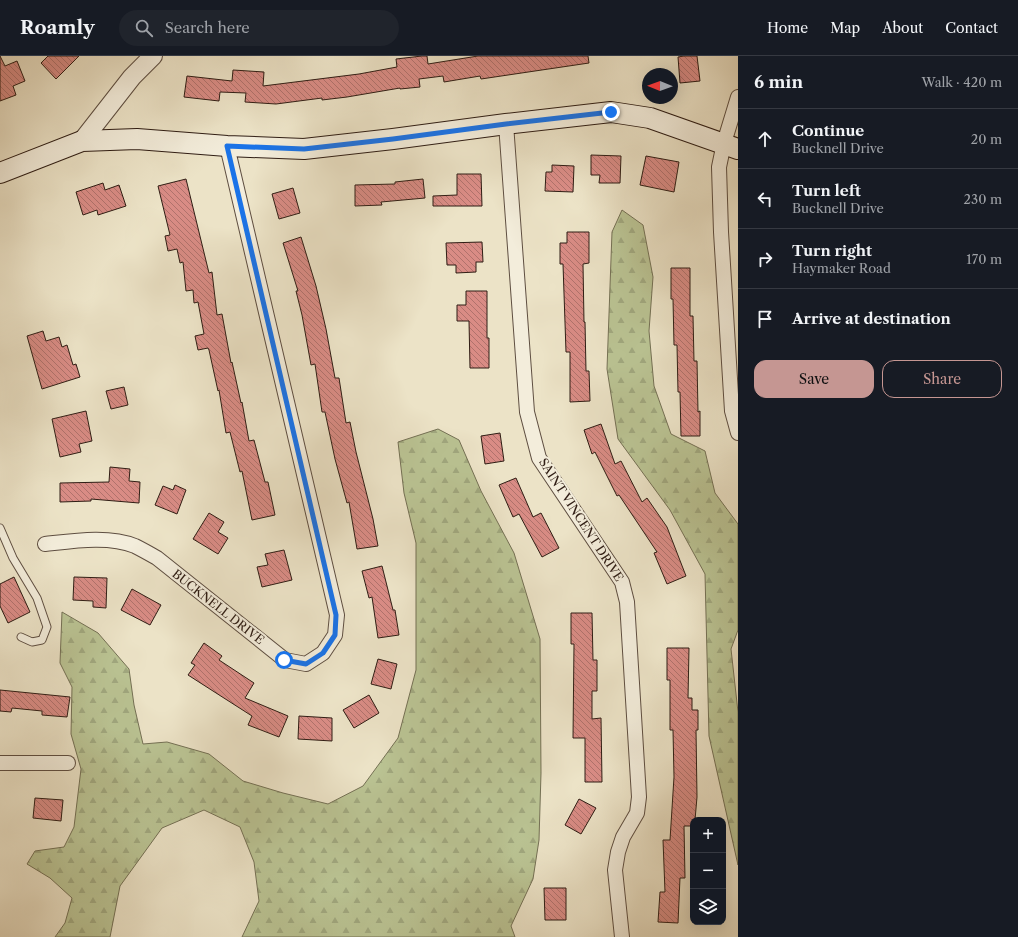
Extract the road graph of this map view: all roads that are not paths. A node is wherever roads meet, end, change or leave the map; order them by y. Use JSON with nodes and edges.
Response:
{"nodes":[{"id":1,"x":153,"y":56,"type":"edge"},
{"id":2,"x":738,"y":97,"type":"edge"},
{"id":3,"x":506,"y":124,"type":"junction"},
{"id":4,"x":82,"y":141,"type":"junction"},
{"id":5,"x":227,"y":146,"type":"junction"},
{"id":6,"x":731,"y":146,"type":"edge"},
{"id":7,"x":0,"y":173,"type":"edge"},
{"id":8,"x":738,"y":433,"type":"edge"},
{"id":9,"x":0,"y":528,"type":"edge"},
{"id":10,"x":45,"y":544,"type":"dead end"},
{"id":11,"x":21,"y":637,"type":"dead end"},
{"id":12,"x":0,"y":763,"type":"edge"},
{"id":13,"x":68,"y":763,"type":"dead end"},
{"id":14,"x":622,"y":937,"type":"edge"}],
"edges":[{"from":1,"to":4,"type":"street"},
{"from":2,"to":6,"type":"street"},
{"from":3,"to":5,"type":"main road"},
{"from":3,"to":6,"type":"main road"},
{"from":3,"to":14,"type":"street","name":"SAINT VINCENT DRIVE"},
{"from":4,"to":5,"type":"main road"},
{"from":4,"to":7,"type":"main road"},
{"from":5,"to":10,"type":"street","name":"BUCKNELL DRIVE"},
{"from":6,"to":8,"type":"street"},
{"from":9,"to":11,"type":"lane"},
{"from":12,"to":13,"type":"street"}]}
